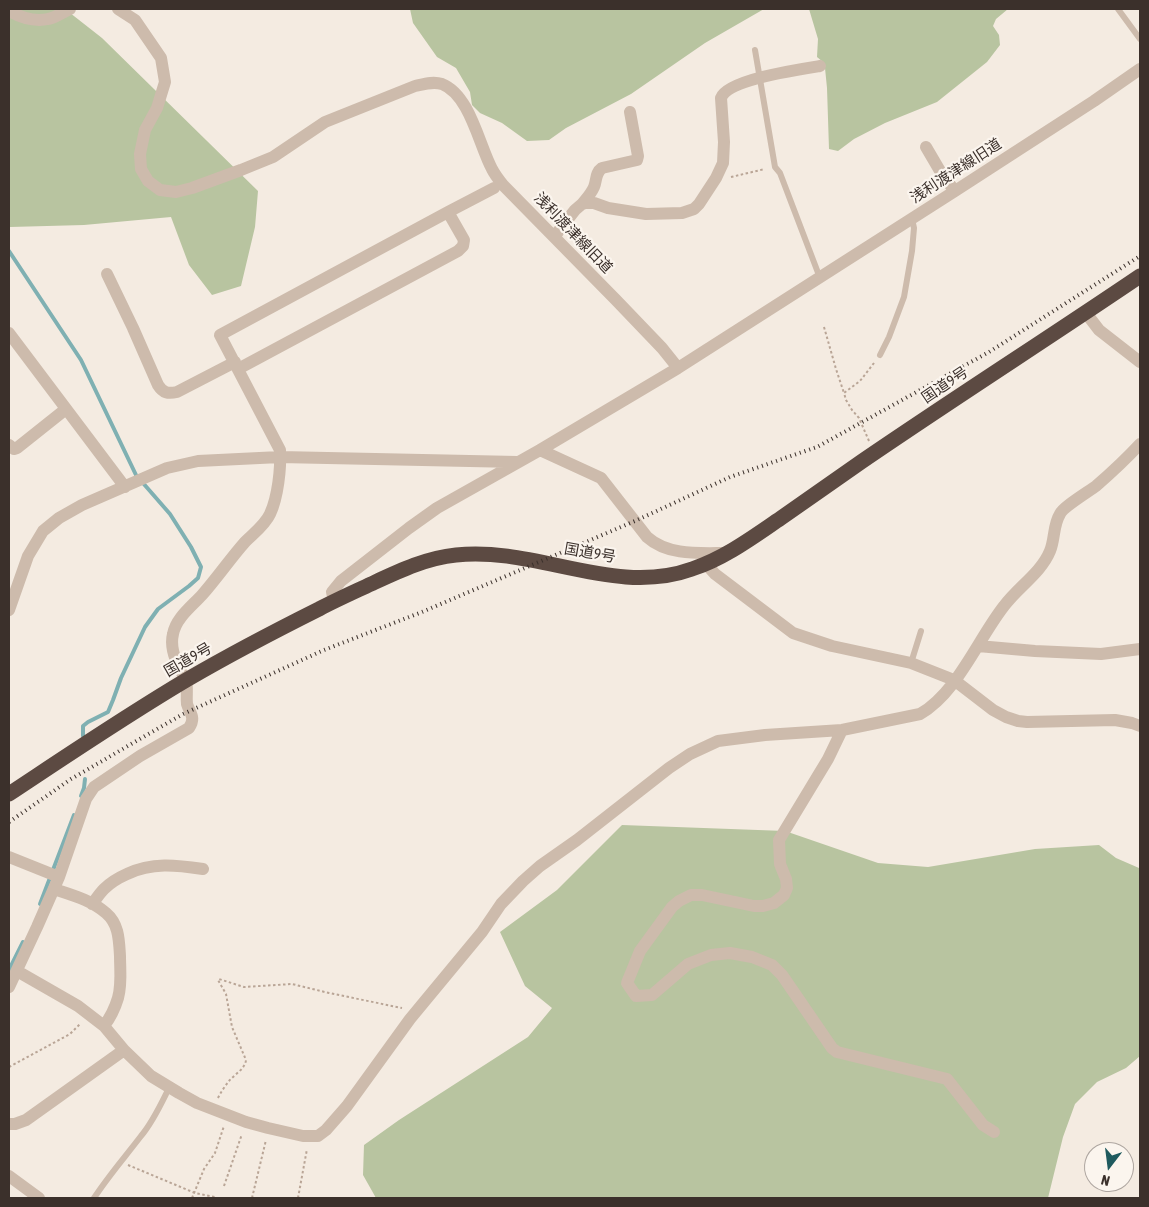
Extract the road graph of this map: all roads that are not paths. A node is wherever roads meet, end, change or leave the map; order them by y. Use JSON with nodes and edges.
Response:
{"nodes":[{"id":1,"x":70,"y":9,"type":"edge"},
{"id":2,"x":118,"y":9,"type":"edge"},
{"id":3,"x":1118,"y":9,"type":"edge"},
{"id":4,"x":9,"y":11,"type":"edge"},
{"id":5,"x":1140,"y":39,"type":"edge"},
{"id":6,"x":755,"y":50,"type":"dead end"},
{"id":7,"x":820,"y":66,"type":"dead end"},
{"id":8,"x":1140,"y":69,"type":"edge"},
{"id":9,"x":759,"y":77,"type":"junction"},
{"id":10,"x":630,"y":112,"type":"dead end"},
{"id":11,"x":926,"y":147,"type":"dead end"},
{"id":12,"x":494,"y":188,"type":"dead end"},
{"id":13,"x":955,"y":191,"type":"junction"},
{"id":14,"x":582,"y":204,"type":"junction"},
{"id":15,"x":448,"y":212,"type":"junction"},
{"id":16,"x":912,"y":219,"type":"junction"},
{"id":17,"x":554,"y":237,"type":"junction"},
{"id":18,"x":108,"y":274,"type":"dead end"},
{"id":19,"x":1140,"y":276,"type":"edge"},
{"id":20,"x":820,"y":278,"type":"junction"},
{"id":21,"x":1086,"y":313,"type":"junction"},
{"id":22,"x":9,"y":333,"type":"edge"},
{"id":23,"x":880,"y":355,"type":"road end"},
{"id":24,"x":1140,"y":362,"type":"edge"},
{"id":25,"x":236,"y":366,"type":"junction"},
{"id":26,"x":678,"y":368,"type":"junction"},
{"id":27,"x":66,"y":409,"type":"junction"},
{"id":28,"x":9,"y":444,"type":"edge"},
{"id":29,"x":1140,"y":444,"type":"edge"},
{"id":30,"x":540,"y":450,"type":"junction"},
{"id":31,"x":280,"y":457,"type":"junction"},
{"id":32,"x":517,"y":462,"type":"junction"},
{"id":33,"x":125,"y":487,"type":"junction"},
{"id":34,"x":728,"y":553,"type":"junction"},
{"id":35,"x":706,"y":564,"type":"junction"},
{"id":36,"x":334,"y":601,"type":"junction"},
{"id":37,"x":9,"y":610,"type":"edge"},
{"id":38,"x":922,"y":631,"type":"dead end"},
{"id":39,"x":978,"y":646,"type":"junction"},
{"id":40,"x":1140,"y":649,"type":"edge"},
{"id":41,"x":911,"y":662,"type":"junction"},
{"id":42,"x":186,"y":680,"type":"junction"},
{"id":43,"x":954,"y":680,"type":"junction"},
{"id":44,"x":1140,"y":726,"type":"edge"},
{"id":45,"x":842,"y":730,"type":"junction"},
{"id":46,"x":9,"y":794,"type":"edge"},
{"id":47,"x":9,"y":858,"type":"edge"},
{"id":48,"x":203,"y":869,"type":"dead end"},
{"id":49,"x":54,"y":875,"type":"junction"},
{"id":50,"x":54,"y":889,"type":"junction"},
{"id":51,"x":92,"y":904,"type":"junction"},
{"id":52,"x":17,"y":971,"type":"junction"},
{"id":53,"x":9,"y":987,"type":"edge"},
{"id":54,"x":104,"y":1026,"type":"junction"},
{"id":55,"x":124,"y":1050,"type":"junction"},
{"id":56,"x":169,"y":1088,"type":"junction"},
{"id":57,"x":9,"y":1124,"type":"edge"},
{"id":58,"x":994,"y":1132,"type":"dead end"},
{"id":59,"x":9,"y":1176,"type":"edge"},
{"id":60,"x":39,"y":1198,"type":"edge"},
{"id":61,"x":94,"y":1198,"type":"edge"}],
"edges":[{"from":1,"to":4,"type":"street"},
{"from":2,"to":17,"type":"street","name":"浅利渡津線旧道"},
{"from":3,"to":5,"type":"lane"},
{"from":6,"to":9,"type":"lane"},
{"from":7,"to":9,"type":"street"},
{"from":8,"to":13,"type":"street","name":"浅利渡津線旧道"},
{"from":9,"to":14,"type":"street"},
{"from":9,"to":20,"type":"lane"},
{"from":10,"to":14,"type":"street"},
{"from":11,"to":13,"type":"street"},
{"from":12,"to":15,"type":"street"},
{"from":13,"to":16,"type":"street","name":"浅利渡津線旧道"},
{"from":14,"to":17,"type":"street"},
{"from":15,"to":25,"type":"street"},
{"from":15,"to":25,"type":"street"},
{"from":16,"to":20,"type":"street","name":"浅利渡津線旧道"},
{"from":16,"to":23,"type":"lane"},
{"from":17,"to":26,"type":"street","name":"浅利渡津線旧道"},
{"from":18,"to":25,"type":"street"},
{"from":19,"to":21,"type":"highway","name":"国道9号"},
{"from":20,"to":26,"type":"street","name":"浅利渡津線旧道"},
{"from":21,"to":24,"type":"street"},
{"from":21,"to":34,"type":"highway","name":"国道9号"},
{"from":22,"to":27,"type":"street"},
{"from":25,"to":31,"type":"street"},
{"from":26,"to":30,"type":"street"},
{"from":27,"to":28,"type":"street"},
{"from":27,"to":33,"type":"street"},
{"from":29,"to":39,"type":"street"},
{"from":30,"to":32,"type":"street"},
{"from":30,"to":34,"type":"street"},
{"from":31,"to":32,"type":"street"},
{"from":31,"to":33,"type":"street"},
{"from":31,"to":42,"type":"street"},
{"from":32,"to":36,"type":"street"},
{"from":33,"to":37,"type":"street"},
{"from":34,"to":35,"type":"highway","name":"国道9号"},
{"from":35,"to":36,"type":"highway","name":"国道9号"},
{"from":35,"to":41,"type":"street"},
{"from":36,"to":42,"type":"highway","name":"国道9号"},
{"from":38,"to":41,"type":"lane"},
{"from":39,"to":40,"type":"street"},
{"from":39,"to":43,"type":"street"},
{"from":41,"to":43,"type":"street"},
{"from":42,"to":46,"type":"highway","name":"国道9号"},
{"from":42,"to":49,"type":"street"},
{"from":43,"to":44,"type":"street"},
{"from":43,"to":45,"type":"street"},
{"from":45,"to":56,"type":"street"},
{"from":45,"to":58,"type":"street"},
{"from":47,"to":49,"type":"street"},
{"from":48,"to":51,"type":"street"},
{"from":49,"to":50,"type":"street"},
{"from":50,"to":51,"type":"street"},
{"from":50,"to":52,"type":"street"},
{"from":51,"to":54,"type":"street"},
{"from":52,"to":53,"type":"street"},
{"from":52,"to":54,"type":"street"},
{"from":54,"to":55,"type":"street"},
{"from":55,"to":56,"type":"street"},
{"from":55,"to":57,"type":"street"},
{"from":56,"to":61,"type":"lane"},
{"from":59,"to":60,"type":"street"}]}
